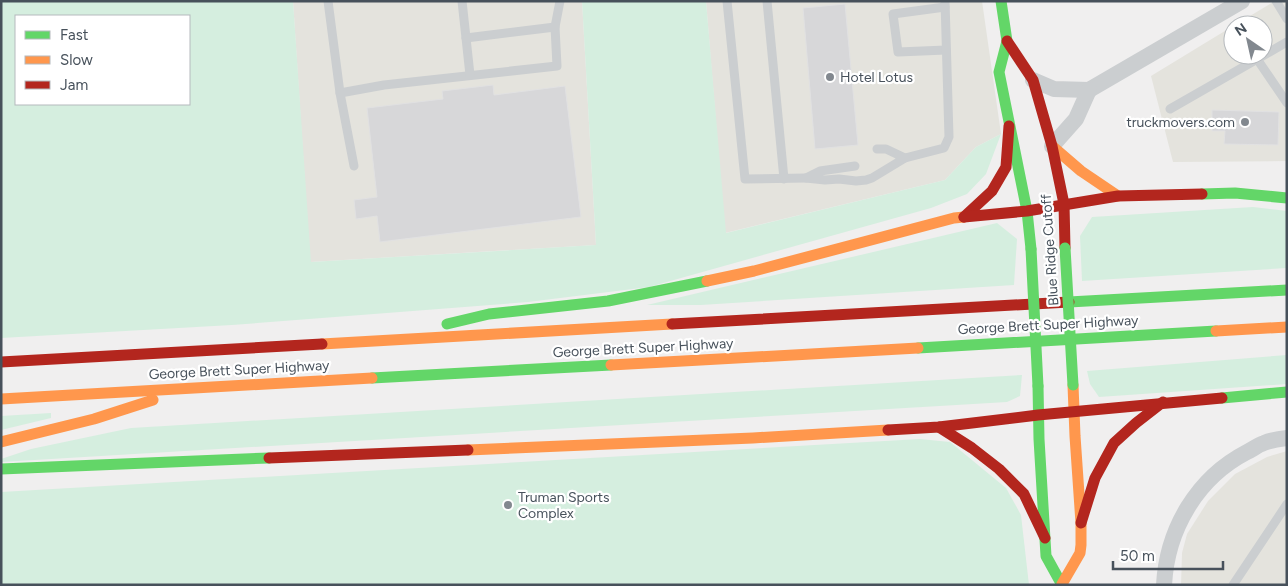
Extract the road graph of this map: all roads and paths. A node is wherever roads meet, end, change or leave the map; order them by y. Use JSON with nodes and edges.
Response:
{"nodes":[{"id":1,"x":328,"y":1,"type":"edge"},
{"id":2,"x":462,"y":1,"type":"edge"},
{"id":3,"x":560,"y":1,"type":"edge"},
{"id":4,"x":727,"y":1,"type":"edge"},
{"id":5,"x":767,"y":1,"type":"edge"},
{"id":6,"x":1001,"y":1,"type":"edge"},
{"id":7,"x":1242,"y":1,"type":"edge"},
{"id":8,"x":1276,"y":1,"type":"edge"},
{"id":9,"x":945,"y":4,"type":"edge"},
{"id":10,"x":1287,"y":19,"type":"edge"},
{"id":11,"x":555,"y":26,"type":"junction"},
{"id":12,"x":466,"y":38,"type":"junction"},
{"id":13,"x":1007,"y":41,"type":"junction"},
{"id":14,"x":1287,"y":42,"type":"edge"},
{"id":15,"x":946,"y":50,"type":"junction"},
{"id":16,"x":1273,"y":50,"type":"edge"},
{"id":17,"x":1247,"y":65,"type":"edge"},
{"id":18,"x":1262,"y":65,"type":"edge"},
{"id":19,"x":470,"y":75,"type":"junction"},
{"id":20,"x":1033,"y":80,"type":"junction"},
{"id":21,"x":1090,"y":90,"type":"junction"},
{"id":22,"x":1283,"y":90,"type":"edge"},
{"id":23,"x":340,"y":93,"type":"junction"},
{"id":24,"x":1287,"y":103,"type":"edge"},
{"id":25,"x":1170,"y":110,"type":"dead end"},
{"id":26,"x":1009,"y":126,"type":"junction"},
{"id":27,"x":1052,"y":146,"type":"junction"},
{"id":28,"x":877,"y":149,"type":"dead end"},
{"id":29,"x":905,"y":158,"type":"junction"},
{"id":30,"x":354,"y":166,"type":"dead end"},
{"id":31,"x":855,"y":166,"type":"dead end"},
{"id":32,"x":806,"y":178,"type":"junction"},
{"id":33,"x":784,"y":179,"type":"junction"},
{"id":34,"x":1118,"y":196,"type":"junction"},
{"id":35,"x":1287,"y":198,"type":"edge"},
{"id":36,"x":1064,"y":204,"type":"junction"},
{"id":37,"x":1027,"y":211,"type":"junction"},
{"id":38,"x":964,"y":217,"type":"junction"},
{"id":39,"x":1287,"y":290,"type":"edge"},
{"id":40,"x":1287,"y":327,"type":"edge"},
{"id":41,"x":374,"y":341,"type":"junction"},
{"id":42,"x":1,"y":362,"type":"edge"},
{"id":43,"x":190,"y":388,"type":"junction"},
{"id":44,"x":1287,"y":392,"type":"edge"},
{"id":45,"x":1,"y":399,"type":"edge"},
{"id":46,"x":1163,"y":402,"type":"junction"},
{"id":47,"x":1073,"y":412,"type":"junction"},
{"id":48,"x":1038,"y":415,"type":"junction"},
{"id":49,"x":939,"y":427,"type":"junction"},
{"id":50,"x":1287,"y":438,"type":"edge"},
{"id":51,"x":1,"y":442,"type":"edge"},
{"id":52,"x":1,"y":469,"type":"edge"},
{"id":53,"x":1287,"y":504,"type":"edge"},
{"id":54,"x":1081,"y":523,"type":"junction"},
{"id":55,"x":1045,"y":538,"type":"junction"},
{"id":56,"x":1062,"y":584,"type":"edge"},
{"id":57,"x":1164,"y":585,"type":"edge"},
{"id":58,"x":1233,"y":585,"type":"edge"}],
"edges":[{"from":1,"to":23,"type":"lane"},
{"from":2,"to":12,"type":"lane"},
{"from":3,"to":11,"type":"lane"},
{"from":4,"to":33,"type":"lane"},
{"from":5,"to":33,"type":"lane"},
{"from":6,"to":13,"type":"main road","name":"Blue Ridge Cutoff"},
{"from":7,"to":21,"type":"street"},
{"from":8,"to":10,"type":"lane"},
{"from":9,"to":15,"type":"lane"},
{"from":9,"to":15,"type":"lane"},
{"from":11,"to":12,"type":"lane"},
{"from":11,"to":19,"type":"lane"},
{"from":12,"to":19,"type":"lane"},
{"from":13,"to":20,"type":"main road","name":"Blue Ridge Cutoff"},
{"from":13,"to":26,"type":"main road","name":"Blue Ridge Cutoff"},
{"from":14,"to":16,"type":"lane"},
{"from":15,"to":29,"type":"lane"},
{"from":17,"to":25,"type":"lane"},
{"from":18,"to":22,"type":"lane"},
{"from":19,"to":23,"type":"lane"},
{"from":20,"to":21,"type":"street"},
{"from":20,"to":27,"type":"main road","name":"Blue Ridge Cutoff"},
{"from":21,"to":27,"type":"street"},
{"from":22,"to":24,"type":"lane"},
{"from":23,"to":30,"type":"lane"},
{"from":26,"to":37,"type":"main road","name":"Blue Ridge Cutoff"},
{"from":26,"to":38,"type":"main road"},
{"from":27,"to":34,"type":"main road"},
{"from":27,"to":36,"type":"main road","name":"Blue Ridge Cutoff"},
{"from":28,"to":29,"type":"lane"},
{"from":29,"to":32,"type":"lane"},
{"from":31,"to":32,"type":"lane"},
{"from":32,"to":33,"type":"lane"},
{"from":34,"to":35,"type":"main road"},
{"from":34,"to":36,"type":"main road"},
{"from":36,"to":37,"type":"main road"},
{"from":36,"to":47,"type":"main road","name":"Blue Ridge Cutoff","bridge":true},
{"from":37,"to":38,"type":"main road"},
{"from":37,"to":48,"type":"main road","name":"Blue Ridge Cutoff","bridge":true},
{"from":38,"to":41,"type":"main road"},
{"from":39,"to":41,"type":"main road","name":"George Brett Super Highway"},
{"from":40,"to":43,"type":"main road","name":"George Brett Super Highway"},
{"from":41,"to":42,"type":"main road","name":"George Brett Super Highway"},
{"from":43,"to":45,"type":"main road","name":"George Brett Super Highway"},
{"from":43,"to":51,"type":"main road"},
{"from":44,"to":46,"type":"main road"},
{"from":46,"to":47,"type":"main road"},
{"from":46,"to":54,"type":"main road"},
{"from":47,"to":48,"type":"main road"},
{"from":47,"to":54,"type":"main road","name":"Blue Ridge Cutoff"},
{"from":48,"to":49,"type":"main road"},
{"from":48,"to":55,"type":"main road","name":"Blue Ridge Cutoff"},
{"from":49,"to":52,"type":"main road"},
{"from":49,"to":55,"type":"main road"},
{"from":50,"to":57,"type":"street"},
{"from":53,"to":58,"type":"lane"},
{"from":54,"to":56,"type":"main road","name":"Blue Ridge Cutoff"},
{"from":55,"to":56,"type":"main road","name":"Blue Ridge Cutoff"}]}
